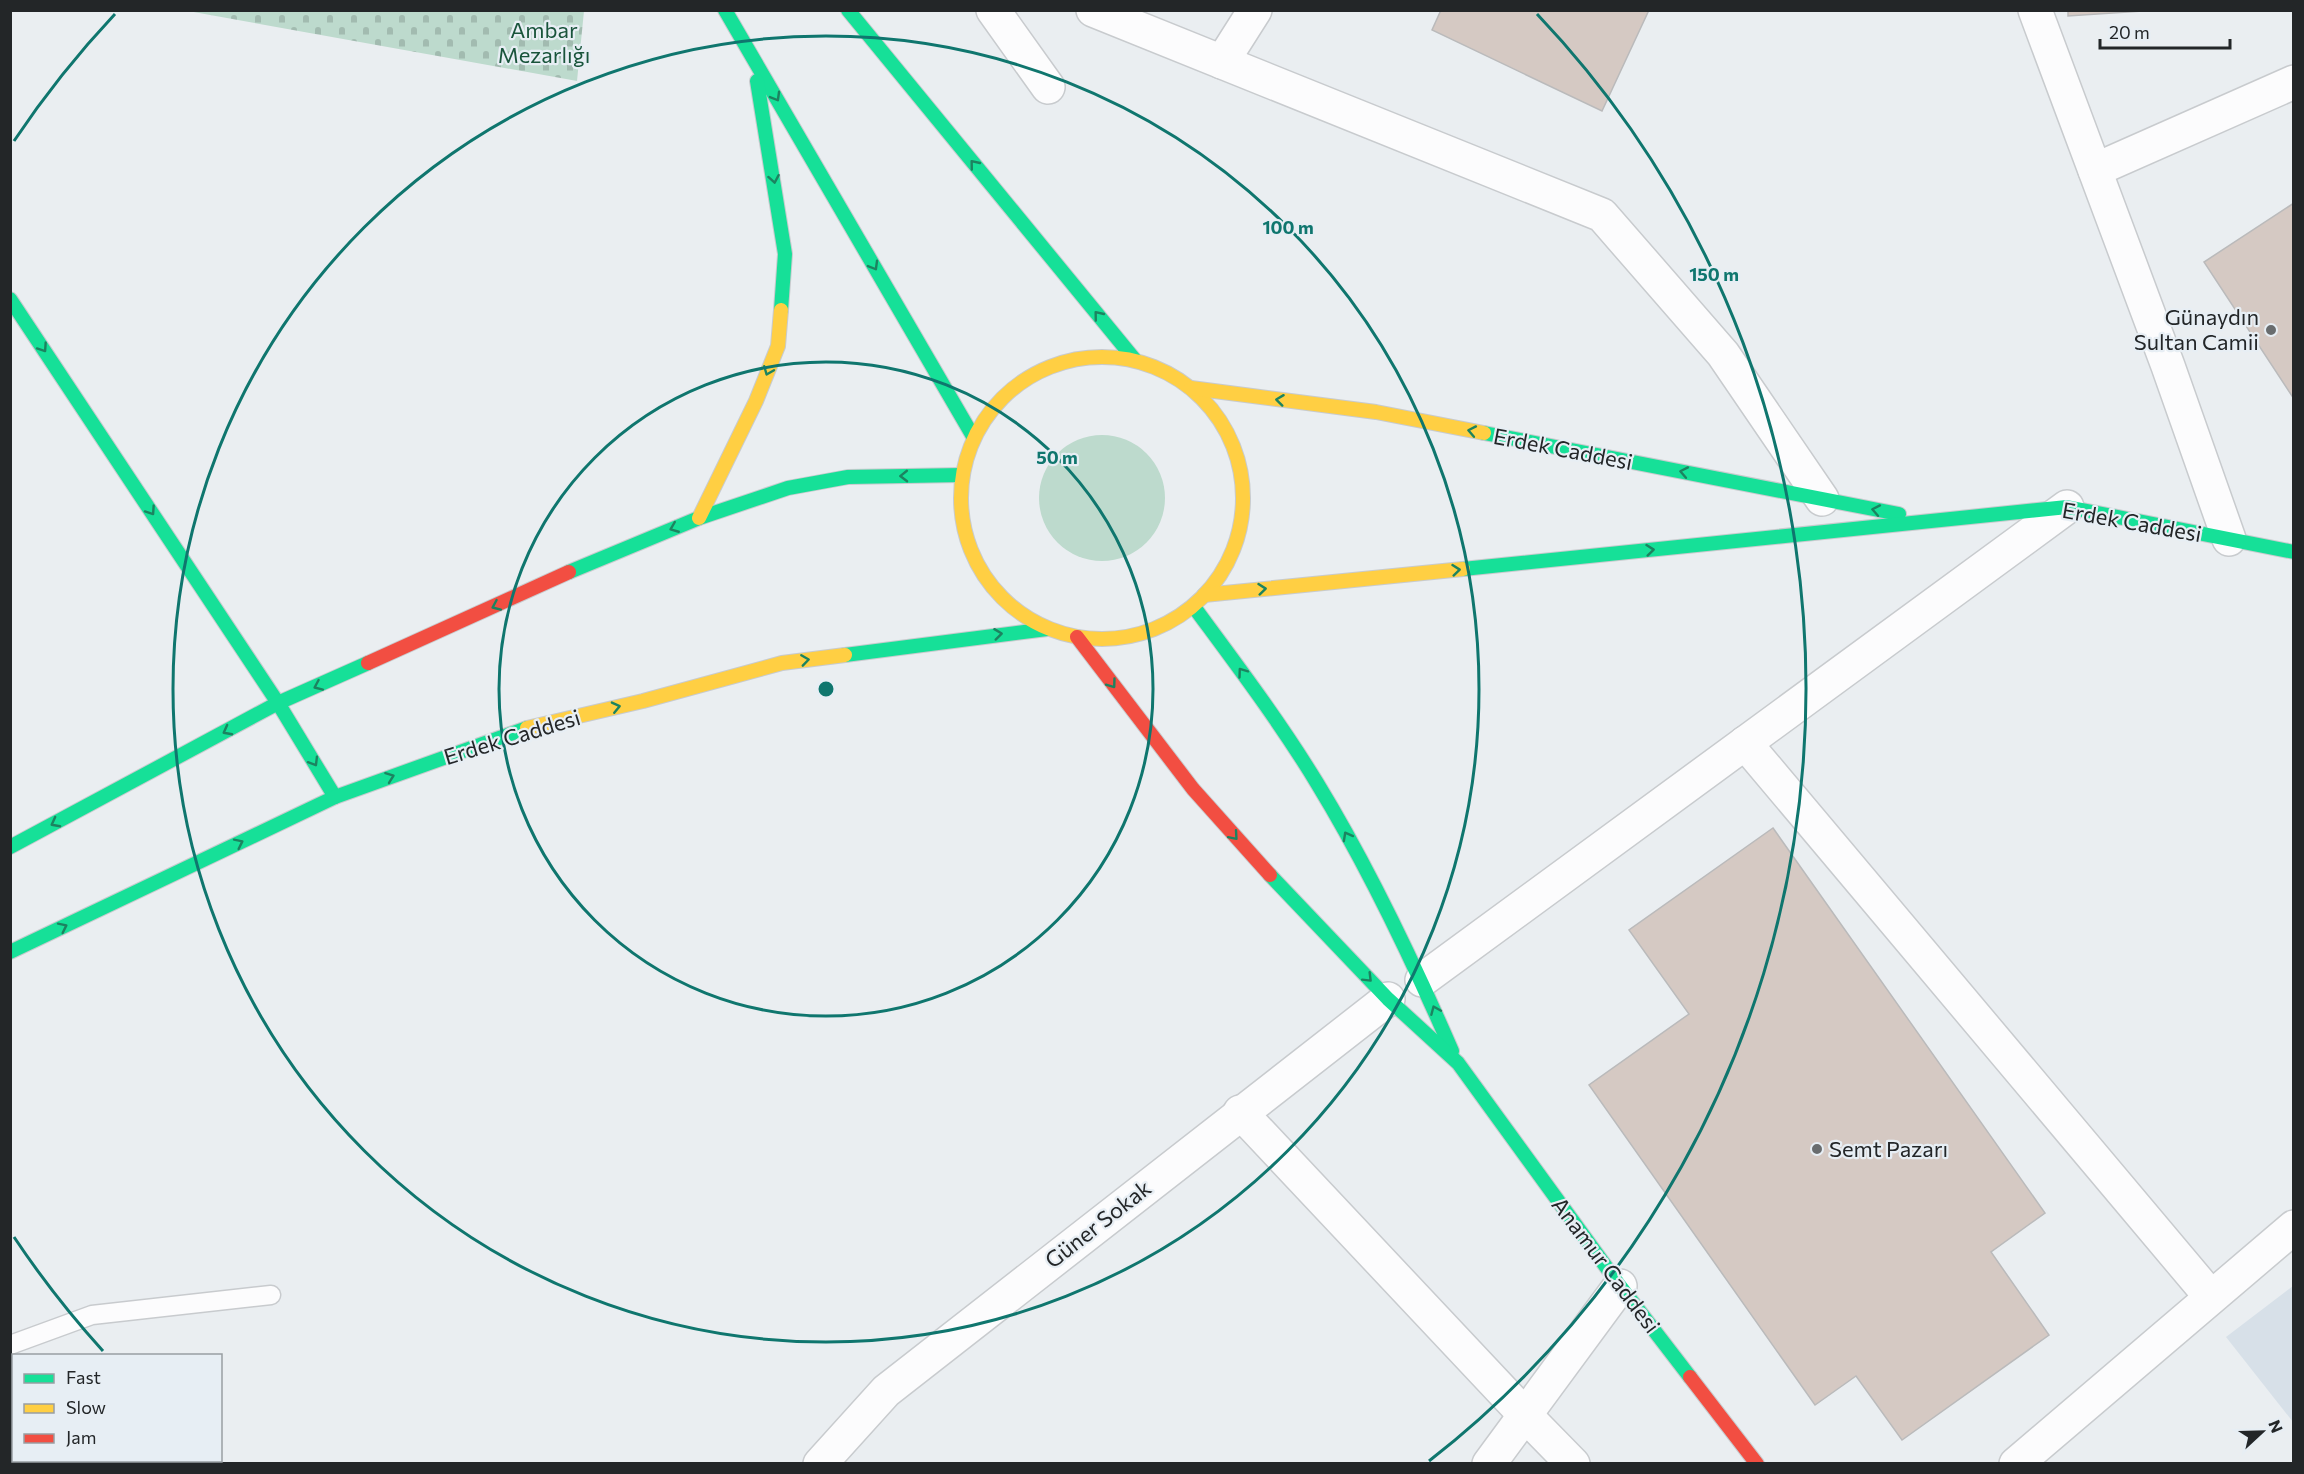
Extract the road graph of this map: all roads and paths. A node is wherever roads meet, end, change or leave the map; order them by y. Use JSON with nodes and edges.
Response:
{"nodes":[{"id":1,"x":725,"y":10,"type":"edge"},
{"id":2,"x":848,"y":10,"type":"edge"},
{"id":3,"x":993,"y":10,"type":"edge"},
{"id":4,"x":1093,"y":10,"type":"edge"},
{"id":5,"x":1255,"y":10,"type":"edge"},
{"id":6,"x":2035,"y":10,"type":"edge"},
{"id":7,"x":753,"y":59,"type":"junction"},
{"id":8,"x":1222,"y":62,"type":"junction"},
{"id":9,"x":2294,"y":82,"type":"edge"},
{"id":10,"x":1048,"y":87,"type":"dead end"},
{"id":11,"x":2095,"y":170,"type":"junction"},
{"id":12,"x":10,"y":299,"type":"edge"},
{"id":13,"x":1135,"y":360,"type":"junction"},
{"id":14,"x":1191,"y":388,"type":"junction"},
{"id":15,"x":974,"y":438,"type":"junction"},
{"id":16,"x":962,"y":476,"type":"junction"},
{"id":17,"x":1822,"y":499,"type":"junction"},
{"id":18,"x":2067,"y":507,"type":"junction"},
{"id":19,"x":699,"y":518,"type":"junction"},
{"id":20,"x":1933,"y":521,"type":"junction"},
{"id":21,"x":2229,"y":539,"type":"junction"},
{"id":22,"x":2294,"y":552,"type":"edge"},
{"id":23,"x":1204,"y":595,"type":"junction"},
{"id":24,"x":1194,"y":607,"type":"junction"},
{"id":25,"x":1047,"y":629,"type":"junction"},
{"id":26,"x":1077,"y":637,"type":"junction"},
{"id":27,"x":279,"y":703,"type":"junction"},
{"id":28,"x":1745,"y":743,"type":"junction"},
{"id":29,"x":335,"y":797,"type":"junction"},
{"id":30,"x":10,"y":847,"type":"edge"},
{"id":31,"x":10,"y":952,"type":"edge"},
{"id":32,"x":1422,"y":980,"type":"junction"},
{"id":33,"x":1388,"y":999,"type":"junction"},
{"id":34,"x":1458,"y":1063,"type":"junction"},
{"id":35,"x":1240,"y":1112,"type":"junction"},
{"id":36,"x":2294,"y":1227,"type":"edge"},
{"id":37,"x":1620,"y":1286,"type":"junction"},
{"id":38,"x":271,"y":1295,"type":"dead end"},
{"id":39,"x":2211,"y":1297,"type":"junction"},
{"id":40,"x":10,"y":1345,"type":"edge"},
{"id":41,"x":1525,"y":1415,"type":"junction"},
{"id":42,"x":820,"y":1464,"type":"edge"},
{"id":43,"x":1489,"y":1464,"type":"edge"},
{"id":44,"x":1573,"y":1464,"type":"edge"},
{"id":45,"x":1757,"y":1464,"type":"edge"},
{"id":46,"x":2016,"y":1464,"type":"edge"}],
"edges":[{"from":1,"to":7,"type":"street"},
{"from":13,"to":2,"type":"street","one_way":true},
{"from":3,"to":10,"type":"street"},
{"from":4,"to":8,"type":"street"},
{"from":5,"to":8,"type":"street"},
{"from":6,"to":11,"type":"street"},
{"from":7,"to":15,"type":"street","one_way":true},
{"from":7,"to":19,"type":"street","one_way":true},
{"from":8,"to":17,"type":"street"},
{"from":9,"to":11,"type":"street"},
{"from":11,"to":21,"type":"street"},
{"from":12,"to":27,"type":"street","one_way":true},
{"from":13,"to":14,"type":"street"},
{"from":13,"to":15,"type":"street"},
{"from":17,"to":14,"type":"street","name":"Erdek Caddesi","one_way":true},
{"from":14,"to":23,"type":"street"},
{"from":15,"to":16,"type":"street"},
{"from":16,"to":19,"type":"street","one_way":true},
{"from":16,"to":25,"type":"street"},
{"from":20,"to":17,"type":"street","name":"Erdek Caddesi","one_way":true},
{"from":18,"to":20,"type":"street","name":"Erdek Caddesi"},
{"from":18,"to":21,"type":"street","name":"Erdek Caddesi"},
{"from":18,"to":28,"type":"street"},
{"from":19,"to":27,"type":"street","one_way":true},
{"from":23,"to":20,"type":"street","name":"Erdek Caddesi","one_way":true},
{"from":21,"to":22,"type":"street","name":"Erdek Caddesi"},
{"from":23,"to":24,"type":"street"},
{"from":24,"to":26,"type":"street"},
{"from":32,"to":24,"type":"street","one_way":true},
{"from":25,"to":26,"type":"street"},
{"from":29,"to":25,"type":"street","name":"Erdek Caddesi","one_way":true},
{"from":26,"to":33,"type":"street","one_way":true},
{"from":27,"to":29,"type":"street","one_way":true},
{"from":27,"to":30,"type":"street","one_way":true},
{"from":28,"to":32,"type":"street"},
{"from":28,"to":39,"type":"street"},
{"from":31,"to":29,"type":"street","name":"Erdek Caddesi","one_way":true},
{"from":34,"to":32,"type":"street","one_way":true},
{"from":33,"to":34,"type":"street"},
{"from":33,"to":35,"type":"street","name":"Güner Sokak"},
{"from":34,"to":37,"type":"street","name":"Anamur Caddesi"},
{"from":35,"to":41,"type":"street"},
{"from":35,"to":42,"type":"street","name":"Güner Sokak"},
{"from":36,"to":39,"type":"street"},
{"from":37,"to":41,"type":"street"},
{"from":37,"to":45,"type":"street","name":"Anamur Caddesi"},
{"from":38,"to":40,"type":"lane"},
{"from":39,"to":46,"type":"street"},
{"from":41,"to":43,"type":"street"},
{"from":41,"to":44,"type":"street"}]}
